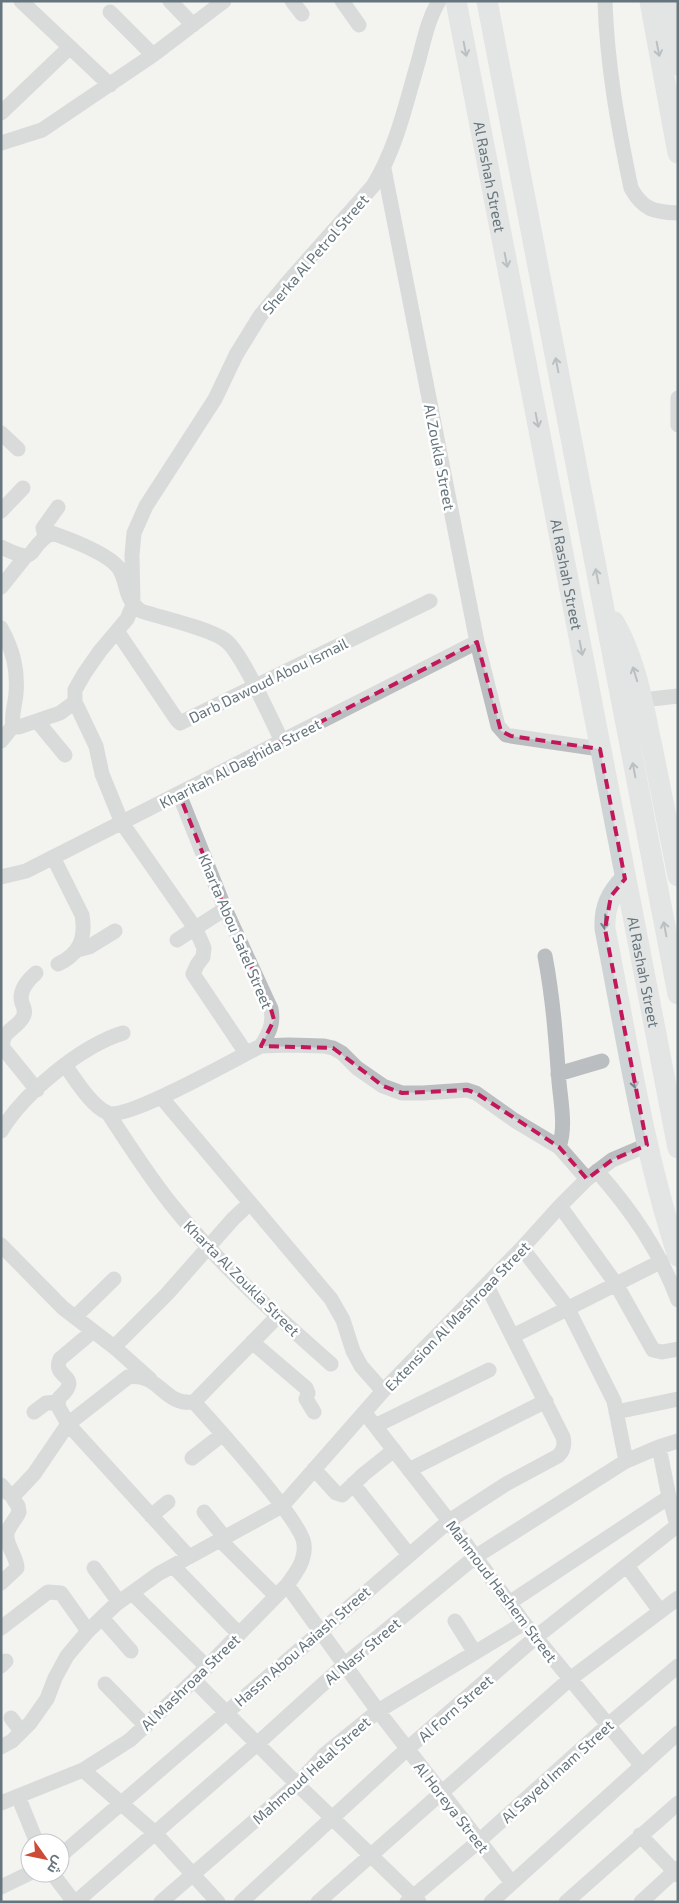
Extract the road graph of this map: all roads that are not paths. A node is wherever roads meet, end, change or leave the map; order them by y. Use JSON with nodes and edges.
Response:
{"nodes":[{"id":1,"x":21,"y":1,"type":"edge"},
{"id":2,"x":170,"y":1,"type":"edge"},
{"id":3,"x":224,"y":1,"type":"edge"},
{"id":4,"x":292,"y":1,"type":"edge"},
{"id":5,"x":342,"y":1,"type":"edge"},
{"id":6,"x":439,"y":1,"type":"edge"},
{"id":7,"x":456,"y":1,"type":"edge"},
{"id":8,"x":487,"y":1,"type":"edge"},
{"id":9,"x":605,"y":1,"type":"edge"},
{"id":10,"x":650,"y":1,"type":"edge"},
{"id":11,"x":666,"y":1,"type":"edge"},
{"id":12,"x":110,"y":12,"type":"dead end"},
{"id":13,"x":302,"y":14,"type":"dead end"},
{"id":14,"x":194,"y":25,"type":"junction"},
{"id":15,"x":359,"y":25,"type":"dead end"},
{"id":16,"x":70,"y":47,"type":"junction"},
{"id":17,"x":153,"y":55,"type":"junction"},
{"id":18,"x":678,"y":65,"type":"edge"},
{"id":19,"x":110,"y":85,"type":"junction"},
{"id":20,"x":1,"y":113,"type":"edge"},
{"id":21,"x":1,"y":143,"type":"edge"},
{"id":22,"x":678,"y":153,"type":"edge"},
{"id":23,"x":384,"y":169,"type":"junction"},
{"id":24,"x":678,"y":213,"type":"edge"},
{"id":25,"x":678,"y":398,"type":"edge"},
{"id":26,"x":678,"y":425,"type":"edge"},
{"id":27,"x":1,"y":433,"type":"edge"},
{"id":28,"x":18,"y":450,"type":"dead end"},
{"id":29,"x":23,"y":488,"type":"dead end"},
{"id":30,"x":58,"y":507,"type":"dead end"},
{"id":31,"x":1,"y":511,"type":"edge"},
{"id":32,"x":45,"y":536,"type":"junction"},
{"id":33,"x":1,"y":547,"type":"edge"},
{"id":34,"x":25,"y":556,"type":"junction"},
{"id":35,"x":1,"y":587,"type":"edge"},
{"id":36,"x":430,"y":601,"type":"dead end"},
{"id":37,"x":602,"y":603,"type":"junction"},
{"id":38,"x":133,"y":605,"type":"junction"},
{"id":39,"x":1,"y":628,"type":"edge"},
{"id":40,"x":117,"y":631,"type":"junction"},
{"id":41,"x":477,"y":642,"type":"junction"},
{"id":42,"x":255,"y":686,"type":"junction"},
{"id":43,"x":678,"y":696,"type":"edge"},
{"id":44,"x":642,"y":700,"type":"junction"},
{"id":45,"x":75,"y":702,"type":"junction"},
{"id":46,"x":36,"y":721,"type":"junction"},
{"id":47,"x":13,"y":726,"type":"junction"},
{"id":48,"x":1,"y":741,"type":"edge"},
{"id":49,"x":282,"y":741,"type":"junction"},
{"id":50,"x":600,"y":749,"type":"junction"},
{"id":51,"x":65,"y":754,"type":"dead end"},
{"id":52,"x":179,"y":794,"type":"junction"},
{"id":53,"x":122,"y":823,"type":"junction"},
{"id":54,"x":53,"y":857,"type":"junction"},
{"id":55,"x":678,"y":876,"type":"edge"},
{"id":56,"x":1,"y":877,"type":"edge"},
{"id":57,"x":625,"y":879,"type":"junction"},
{"id":58,"x":225,"y":909,"type":"junction"},
{"id":59,"x":195,"y":928,"type":"junction"},
{"id":60,"x":115,"y":931,"type":"dead end"},
{"id":61,"x":177,"y":940,"type":"dead end"},
{"id":62,"x":77,"y":950,"type":"junction"},
{"id":63,"x":545,"y":956,"type":"dead end"},
{"id":64,"x":58,"y":964,"type":"dead end"},
{"id":65,"x":36,"y":972,"type":"dead end"},
{"id":66,"x":678,"y":994,"type":"edge"},
{"id":67,"x":123,"y":1033,"type":"dead end"},
{"id":68,"x":2,"y":1038,"type":"edge"},
{"id":69,"x":261,"y":1046,"type":"junction"},
{"id":70,"x":246,"y":1053,"type":"junction"},
{"id":71,"x":602,"y":1062,"type":"dead end"},
{"id":72,"x":65,"y":1065,"type":"junction"},
{"id":73,"x":558,"y":1074,"type":"junction"},
{"id":74,"x":37,"y":1090,"type":"junction"},
{"id":75,"x":160,"y":1097,"type":"junction"},
{"id":76,"x":108,"y":1113,"type":"junction"},
{"id":77,"x":1,"y":1130,"type":"edge"},
{"id":78,"x":646,"y":1145,"type":"junction"},
{"id":79,"x":559,"y":1147,"type":"junction"},
{"id":80,"x":678,"y":1148,"type":"edge"},
{"id":81,"x":592,"y":1175,"type":"junction"},
{"id":82,"x":250,"y":1203,"type":"junction"},
{"id":83,"x":560,"y":1206,"type":"junction"},
{"id":84,"x":1,"y":1245,"type":"edge"},
{"id":85,"x":208,"y":1248,"type":"junction"},
{"id":86,"x":522,"y":1248,"type":"junction"},
{"id":87,"x":670,"y":1258,"type":"edge"},
{"id":88,"x":114,"y":1279,"type":"dead end"},
{"id":89,"x":616,"y":1284,"type":"junction"},
{"id":90,"x":487,"y":1286,"type":"junction"},
{"id":91,"x":678,"y":1300,"type":"edge"},
{"id":92,"x":567,"y":1307,"type":"junction"},
{"id":93,"x":75,"y":1317,"type":"junction"},
{"id":94,"x":277,"y":1317,"type":"junction"},
{"id":95,"x":92,"y":1332,"type":"junction"},
{"id":96,"x":513,"y":1336,"type":"junction"},
{"id":97,"x":252,"y":1342,"type":"junction"},
{"id":98,"x":114,"y":1347,"type":"junction"},
{"id":99,"x":678,"y":1349,"type":"edge"},
{"id":100,"x":331,"y":1364,"type":"dead end"},
{"id":101,"x":489,"y":1370,"type":"dead end"},
{"id":102,"x":151,"y":1380,"type":"junction"},
{"id":103,"x":384,"y":1391,"type":"junction"},
{"id":104,"x":678,"y":1398,"type":"edge"},
{"id":105,"x":546,"y":1401,"type":"junction"},
{"id":106,"x":58,"y":1402,"type":"junction"},
{"id":107,"x":194,"y":1402,"type":"junction"},
{"id":108,"x":34,"y":1412,"type":"dead end"},
{"id":109,"x":314,"y":1412,"type":"dead end"},
{"id":110,"x":616,"y":1412,"type":"junction"},
{"id":111,"x":365,"y":1413,"type":"junction"},
{"id":112,"x":68,"y":1424,"type":"junction"},
{"id":113,"x":375,"y":1426,"type":"junction"},
{"id":114,"x":223,"y":1434,"type":"junction"},
{"id":115,"x":678,"y":1441,"type":"edge"},
{"id":116,"x":659,"y":1447,"type":"junction"},
{"id":117,"x":394,"y":1450,"type":"junction"},
{"id":118,"x":192,"y":1458,"type":"dead end"},
{"id":119,"x":626,"y":1461,"type":"junction"},
{"id":120,"x":314,"y":1470,"type":"junction"},
{"id":121,"x":410,"y":1470,"type":"junction"},
{"id":122,"x":353,"y":1484,"type":"junction"},
{"id":123,"x":671,"y":1488,"type":"edge"},
{"id":124,"x":6,"y":1490,"type":"edge"},
{"id":125,"x":168,"y":1502,"type":"dead end"},
{"id":126,"x":282,"y":1506,"type":"junction"},
{"id":127,"x":204,"y":1512,"type":"dead end"},
{"id":128,"x":151,"y":1516,"type":"junction"},
{"id":129,"x":449,"y":1520,"type":"junction"},
{"id":130,"x":678,"y":1525,"type":"edge"},
{"id":131,"x":223,"y":1540,"type":"junction"},
{"id":132,"x":409,"y":1555,"type":"junction"},
{"id":133,"x":189,"y":1557,"type":"junction"},
{"id":134,"x":476,"y":1557,"type":"junction"},
{"id":135,"x":173,"y":1566,"type":"junction"},
{"id":136,"x":627,"y":1566,"type":"junction"},
{"id":137,"x":94,"y":1568,"type":"dead end"},
{"id":138,"x":1,"y":1583,"type":"edge"},
{"id":139,"x":282,"y":1591,"type":"junction"},
{"id":140,"x":132,"y":1593,"type":"junction"},
{"id":141,"x":678,"y":1598,"type":"edge"},
{"id":142,"x":119,"y":1602,"type":"junction"},
{"id":143,"x":509,"y":1603,"type":"junction"},
{"id":144,"x":660,"y":1611,"type":"junction"},
{"id":145,"x":102,"y":1618,"type":"junction"},
{"id":146,"x":455,"y":1621,"type":"dead end"},
{"id":147,"x":524,"y":1624,"type":"junction"},
{"id":148,"x":2,"y":1628,"type":"edge"},
{"id":149,"x":88,"y":1631,"type":"junction"},
{"id":150,"x":320,"y":1631,"type":"junction"},
{"id":151,"x":239,"y":1634,"type":"junction"},
{"id":152,"x":536,"y":1637,"type":"junction"},
{"id":153,"x":131,"y":1651,"type":"dead end"},
{"id":154,"x":475,"y":1653,"type":"junction"},
{"id":155,"x":344,"y":1664,"type":"junction"},
{"id":156,"x":678,"y":1666,"type":"edge"},
{"id":157,"x":207,"y":1667,"type":"junction"},
{"id":158,"x":570,"y":1679,"type":"junction"},
{"id":159,"x":194,"y":1680,"type":"junction"},
{"id":160,"x":105,"y":1684,"type":"dead end"},
{"id":161,"x":378,"y":1711,"type":"junction"},
{"id":162,"x":225,"y":1712,"type":"junction"},
{"id":163,"x":11,"y":1718,"type":"dead end"},
{"id":164,"x":608,"y":1725,"type":"junction"},
{"id":165,"x":146,"y":1726,"type":"junction"},
{"id":166,"x":21,"y":1731,"type":"junction"},
{"id":167,"x":678,"y":1733,"type":"edge"},
{"id":168,"x":257,"y":1744,"type":"junction"},
{"id":169,"x":1,"y":1747,"type":"edge"},
{"id":170,"x":408,"y":1749,"type":"junction"},
{"id":171,"x":642,"y":1766,"type":"junction"},
{"id":172,"x":83,"y":1770,"type":"junction"},
{"id":173,"x":296,"y":1784,"type":"junction"},
{"id":174,"x":440,"y":1792,"type":"junction"},
{"id":175,"x":18,"y":1796,"type":"junction"},
{"id":176,"x":1,"y":1802,"type":"edge"},
{"id":177,"x":122,"y":1802,"type":"junction"},
{"id":178,"x":678,"y":1802,"type":"edge"},
{"id":179,"x":332,"y":1818,"type":"junction"},
{"id":180,"x":33,"y":1833,"type":"edge"},
{"id":181,"x":155,"y":1833,"type":"junction"},
{"id":182,"x":640,"y":1835,"type":"junction"},
{"id":183,"x":479,"y":1841,"type":"junction"},
{"id":184,"x":70,"y":1847,"type":"edge"},
{"id":185,"x":371,"y":1856,"type":"junction"},
{"id":186,"x":677,"y":1871,"type":"edge"},
{"id":187,"x":192,"y":1874,"type":"junction"},
{"id":188,"x":20,"y":1878,"type":"edge"},
{"id":189,"x":60,"y":1883,"type":"edge"},
{"id":190,"x":512,"y":1883,"type":"junction"},
{"id":191,"x":1,"y":1887,"type":"edge"},
{"id":192,"x":413,"y":1900,"type":"edge"},
{"id":193,"x":75,"y":1902,"type":"edge"},
{"id":194,"x":161,"y":1902,"type":"edge"},
{"id":195,"x":218,"y":1902,"type":"edge"},
{"id":196,"x":241,"y":1902,"type":"edge"},
{"id":197,"x":318,"y":1902,"type":"edge"},
{"id":198,"x":491,"y":1902,"type":"edge"},
{"id":199,"x":566,"y":1902,"type":"edge"},
{"id":200,"x":641,"y":1902,"type":"edge"}],
"edges":[{"from":1,"to":16,"type":"street"},
{"from":2,"to":14,"type":"street"},
{"from":3,"to":14,"type":"street"},
{"from":4,"to":13,"type":"street"},
{"from":5,"to":15,"type":"street"},
{"from":6,"to":23,"type":"street","name":"Sherka Al Petrol Street"},
{"from":7,"to":50,"type":"main road","name":"Al Rashah Street","one_way":true},
{"from":37,"to":8,"type":"main road","name":"Al Rashah Street","one_way":true},
{"from":9,"to":24,"type":"street"},
{"from":10,"to":22,"type":"main road","one_way":true},
{"from":11,"to":18,"type":"main road"},
{"from":12,"to":17,"type":"street"},
{"from":14,"to":17,"type":"street"},
{"from":16,"to":19,"type":"street"},
{"from":16,"to":20,"type":"street"},
{"from":17,"to":19,"type":"street"},
{"from":19,"to":21,"type":"street"},
{"from":23,"to":38,"type":"street","name":"Sherka Al Petrol Street"},
{"from":23,"to":41,"type":"street","name":"Al Zoukla Street"},
{"from":25,"to":26,"type":"street"},
{"from":27,"to":28,"type":"street"},
{"from":29,"to":31,"type":"street"},
{"from":30,"to":32,"type":"street"},
{"from":32,"to":34,"type":"street"},
{"from":32,"to":38,"type":"street"},
{"from":33,"to":34,"type":"street"},
{"from":34,"to":35,"type":"street"},
{"from":36,"to":42,"type":"street","name":"Darb Dawoud Abou Ismail"},
{"from":44,"to":37,"type":"main road","one_way":true},
{"from":66,"to":37,"type":"main road","name":"Al Rashah Street","one_way":true},
{"from":38,"to":40,"type":"street"},
{"from":38,"to":42,"type":"street"},
{"from":39,"to":47,"type":"street"},
{"from":40,"to":42,"type":"street","name":"Darb Dawoud Abou Ismail"},
{"from":40,"to":45,"type":"street"},
{"from":41,"to":49,"type":"street","name":"Kharitah Al Daghida Street"},
{"from":41,"to":50,"type":"street","name":"Al Zoukla Street"},
{"from":42,"to":49,"type":"street"},
{"from":43,"to":44,"type":"street"},
{"from":44,"to":55,"type":"main road"},
{"from":45,"to":46,"type":"street"},
{"from":45,"to":53,"type":"street"},
{"from":46,"to":47,"type":"street"},
{"from":46,"to":51,"type":"street"},
{"from":47,"to":48,"type":"street"},
{"from":49,"to":52,"type":"street","name":"Kharitah Al Daghida Street"},
{"from":50,"to":57,"type":"main road","name":"Al Rashah Street"},
{"from":52,"to":53,"type":"street","name":"Kharitah Al Daghida Street"},
{"from":52,"to":58,"type":"street","name":"Kharta Abou Satel Street"},
{"from":53,"to":54,"type":"street","name":"Kharitah Al Daghida Street"},
{"from":53,"to":59,"type":"street"},
{"from":54,"to":56,"type":"street","name":"Kharitah Al Daghida Street"},
{"from":54,"to":62,"type":"street"},
{"from":57,"to":78,"type":"main road","one_way":true},
{"from":57,"to":80,"type":"main road","name":"Al Rashah Street"},
{"from":58,"to":59,"type":"street"},
{"from":58,"to":69,"type":"street","name":"Kharta Abou Satel Street"},
{"from":59,"to":61,"type":"street"},
{"from":59,"to":70,"type":"street"},
{"from":60,"to":62,"type":"street"},
{"from":62,"to":64,"type":"street"},
{"from":63,"to":73,"type":"street"},
{"from":65,"to":68,"type":"street"},
{"from":67,"to":72,"type":"street"},
{"from":68,"to":74,"type":"street"},
{"from":69,"to":70,"type":"street"},
{"from":69,"to":79,"type":"street"},
{"from":70,"to":75,"type":"street"},
{"from":71,"to":73,"type":"street"},
{"from":72,"to":74,"type":"street"},
{"from":72,"to":76,"type":"street"},
{"from":73,"to":79,"type":"street"},
{"from":74,"to":77,"type":"street"},
{"from":75,"to":76,"type":"street"},
{"from":75,"to":82,"type":"street"},
{"from":76,"to":85,"type":"street","name":"Kharta Al Zoukla Street"},
{"from":78,"to":81,"type":"street","name":"Extension Al Mashroaa Street"},
{"from":78,"to":87,"type":"main road"},
{"from":79,"to":81,"type":"street"},
{"from":81,"to":83,"type":"street","name":"Extension Al Mashroaa Street"},
{"from":81,"to":87,"type":"street"},
{"from":82,"to":85,"type":"street"},
{"from":82,"to":103,"type":"street"},
{"from":83,"to":86,"type":"street","name":"Extension Al Mashroaa Street"},
{"from":83,"to":89,"type":"street"},
{"from":84,"to":93,"type":"street"},
{"from":85,"to":94,"type":"street","name":"Kharta Al Zoukla Street"},
{"from":85,"to":98,"type":"street"},
{"from":86,"to":90,"type":"street","name":"Extension Al Mashroaa Street"},
{"from":86,"to":92,"type":"street"},
{"from":87,"to":89,"type":"street"},
{"from":87,"to":91,"type":"street"},
{"from":88,"to":93,"type":"street"},
{"from":89,"to":92,"type":"street"},
{"from":89,"to":99,"type":"street"},
{"from":90,"to":96,"type":"street"},
{"from":90,"to":103,"type":"street","name":"Extension Al Mashroaa Street"},
{"from":92,"to":96,"type":"street"},
{"from":92,"to":110,"type":"street"},
{"from":93,"to":95,"type":"street"},
{"from":94,"to":97,"type":"street"},
{"from":94,"to":100,"type":"street","name":"Kharta Al Zoukla Street"},
{"from":95,"to":98,"type":"street"},
{"from":95,"to":106,"type":"street"},
{"from":96,"to":105,"type":"street"},
{"from":97,"to":107,"type":"street"},
{"from":97,"to":109,"type":"street"},
{"from":98,"to":102,"type":"street"},
{"from":101,"to":113,"type":"street"},
{"from":102,"to":107,"type":"street"},
{"from":102,"to":112,"type":"street"},
{"from":103,"to":111,"type":"street","name":"Extension Al Mashroaa Street"},
{"from":104,"to":110,"type":"street"},
{"from":105,"to":121,"type":"street"},
{"from":105,"to":129,"type":"street","name":"Hassn Abou Aaiash Street"},
{"from":106,"to":108,"type":"street"},
{"from":106,"to":112,"type":"street"},
{"from":107,"to":114,"type":"street","name":"Al Mashroaa Street"},
{"from":110,"to":119,"type":"street"},
{"from":111,"to":113,"type":"street","name":"Mahmoud Hashem Street"},
{"from":111,"to":120,"type":"street","name":"Extension Al Mashroaa Street"},
{"from":112,"to":124,"type":"street"},
{"from":112,"to":128,"type":"street"},
{"from":113,"to":117,"type":"street","name":"Mahmoud Hashem Street"},
{"from":114,"to":118,"type":"street"},
{"from":114,"to":126,"type":"street","name":"Al Mashroaa Street"},
{"from":115,"to":116,"type":"street","name":"Al Nasr Street"},
{"from":116,"to":119,"type":"street","name":"Al Nasr Street"},
{"from":116,"to":123,"type":"street"},
{"from":117,"to":121,"type":"street","name":"Mahmoud Hashem Street"},
{"from":117,"to":122,"type":"street"},
{"from":119,"to":134,"type":"street","name":"Al Nasr Street"},
{"from":120,"to":122,"type":"street"},
{"from":120,"to":126,"type":"street","name":"Extension Al Mashroaa Street"},
{"from":121,"to":129,"type":"street","name":"Mahmoud Hashem Street"},
{"from":122,"to":132,"type":"street"},
{"from":123,"to":130,"type":"street"},
{"from":123,"to":143,"type":"street"},
{"from":124,"to":138,"type":"street"},
{"from":125,"to":128,"type":"street"},
{"from":126,"to":131,"type":"street","name":"Extension Al Mashroaa Street"},
{"from":126,"to":139,"type":"street","name":"Al Mashroaa Street"},
{"from":127,"to":131,"type":"street","name":"Al Horeya Street"},
{"from":128,"to":133,"type":"street"},
{"from":129,"to":132,"type":"street","name":"Hassn Abou Aaiash Street"},
{"from":129,"to":134,"type":"street","name":"Mahmoud Hashem Street"},
{"from":130,"to":136,"type":"street","name":"Al Forn Street"},
{"from":131,"to":133,"type":"street","name":"Extension Al Mashroaa Street"},
{"from":131,"to":139,"type":"street","name":"Al Horeya Street"},
{"from":132,"to":150,"type":"street","name":"Hassn Abou Aaiash Street"},
{"from":133,"to":135,"type":"street","name":"Extension Al Mashroaa Street"},
{"from":134,"to":143,"type":"street","name":"Mahmoud Hashem Street"},
{"from":134,"to":155,"type":"street","name":"Al Nasr Street"},
{"from":135,"to":140,"type":"street","name":"Extension Al Mashroaa Street"},
{"from":135,"to":151,"type":"street"},
{"from":136,"to":144,"type":"street"},
{"from":136,"to":152,"type":"street","name":"Al Forn Street"},
{"from":137,"to":142,"type":"street"},
{"from":139,"to":150,"type":"street","name":"Al Horeya Street"},
{"from":139,"to":151,"type":"street","name":"Al Mashroaa Street"},
{"from":140,"to":142,"type":"street","name":"Extension Al Mashroaa Street"},
{"from":140,"to":157,"type":"street"},
{"from":141,"to":144,"type":"street"},
{"from":142,"to":145,"type":"street","name":"Extension Al Mashroaa Street"},
{"from":143,"to":147,"type":"street","name":"Mahmoud Hashem Street"},
{"from":144,"to":158,"type":"street"},
{"from":145,"to":149,"type":"street","name":"Extension Al Mashroaa Street"},
{"from":145,"to":153,"type":"street"},
{"from":146,"to":154,"type":"street"},
{"from":147,"to":152,"type":"street","name":"Mahmoud Hashem Street"},
{"from":147,"to":154,"type":"street","name":"Mahmoud Helal Street"},
{"from":148,"to":149,"type":"street"},
{"from":149,"to":166,"type":"street","name":"Extension Al Mashroaa Street"},
{"from":150,"to":155,"type":"street","name":"Al Horeya Street"},
{"from":150,"to":162,"type":"street","name":"Hassn Abou Aaiash Street"},
{"from":151,"to":157,"type":"street","name":"Al Mashroaa Street"},
{"from":152,"to":158,"type":"street","name":"Mahmoud Hashem Street"},
{"from":152,"to":170,"type":"street","name":"Al Forn Street"},
{"from":154,"to":161,"type":"street","name":"Mahmoud Helal Street"},
{"from":155,"to":161,"type":"street","name":"Al Horeya Street"},
{"from":155,"to":168,"type":"street","name":"Al Nasr Street"},
{"from":156,"to":164,"type":"street","name":"Al Sayed Imam Street"},
{"from":157,"to":159,"type":"street","name":"Al Mashroaa Street"},
{"from":158,"to":164,"type":"street","name":"Mahmoud Hashem Street"},
{"from":158,"to":174,"type":"street"},
{"from":159,"to":162,"type":"street"},
{"from":159,"to":165,"type":"street","name":"Al Mashroaa Street"},
{"from":160,"to":165,"type":"street"},
{"from":161,"to":170,"type":"street","name":"Al Horeya Street"},
{"from":161,"to":173,"type":"street","name":"Mahmoud Helal Street"},
{"from":162,"to":168,"type":"street"},
{"from":162,"to":177,"type":"street","name":"Hassn Abou Aaiash Street"},
{"from":163,"to":166,"type":"street"},
{"from":164,"to":171,"type":"street","name":"Mahmoud Hashem Street"},
{"from":164,"to":183,"type":"street","name":"Al Sayed Imam Street"},
{"from":165,"to":172,"type":"street","name":"Al Mashroaa Street"},
{"from":166,"to":169,"type":"street","name":"Extension Al Mashroaa Street"},
{"from":167,"to":171,"type":"street"},
{"from":168,"to":173,"type":"street"},
{"from":168,"to":181,"type":"street","name":"Al Nasr Street"},
{"from":170,"to":174,"type":"street","name":"Al Horeya Street"},
{"from":170,"to":179,"type":"street","name":"Al Forn Street"},
{"from":171,"to":190,"type":"street"},
{"from":172,"to":175,"type":"street","name":"Al Mashroaa Street"},
{"from":172,"to":177,"type":"street"},
{"from":173,"to":179,"type":"street"},
{"from":173,"to":187,"type":"street","name":"Mahmoud Helal Street"},
{"from":174,"to":183,"type":"street","name":"Al Horeya Street"},
{"from":174,"to":185,"type":"street"},
{"from":175,"to":176,"type":"street","name":"Al Mashroaa Street"},
{"from":175,"to":180,"type":"street"},
{"from":177,"to":181,"type":"street"},
{"from":177,"to":184,"type":"street","name":"Hassn Abou Aaiash Street"},
{"from":178,"to":182,"type":"street"},
{"from":179,"to":185,"type":"street"},
{"from":179,"to":196,"type":"street","name":"Al Forn Street"},
{"from":181,"to":187,"type":"street"},
{"from":181,"to":193,"type":"street","name":"Al Nasr Street"},
{"from":182,"to":186,"type":"street"},
{"from":182,"to":199,"type":"street"},
{"from":183,"to":190,"type":"street","name":"Al Horeya Street"},
{"from":183,"to":192,"type":"street","name":"Al Sayed Imam Street"},
{"from":185,"to":192,"type":"street"},
{"from":185,"to":197,"type":"street"},
{"from":186,"to":200,"type":"street"},
{"from":187,"to":194,"type":"street","name":"Mahmoud Helal Street"},
{"from":187,"to":195,"type":"street"},
{"from":188,"to":191,"type":"street"},
{"from":189,"to":193,"type":"street"},
{"from":190,"to":198,"type":"street"}]}
